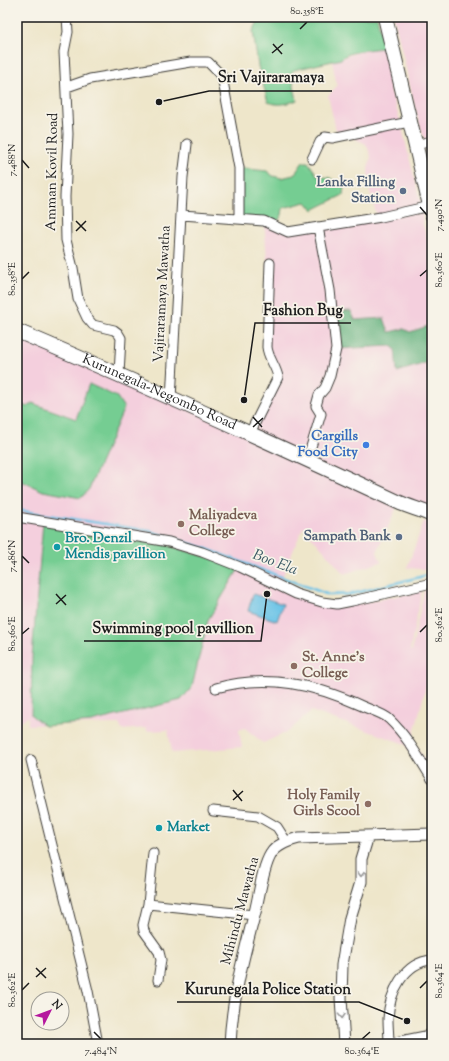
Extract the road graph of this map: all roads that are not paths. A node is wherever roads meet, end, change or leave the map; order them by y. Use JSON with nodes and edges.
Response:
{"nodes":[{"id":1,"x":67,"y":17,"type":"edge"},
{"id":2,"x":385,"y":17,"type":"edge"},
{"id":3,"x":67,"y":87,"type":"junction"},
{"id":4,"x":409,"y":122,"type":"junction"},
{"id":5,"x":432,"y":141,"type":"edge"},
{"id":6,"x":188,"y":144,"type":"dead end"},
{"id":7,"x":415,"y":145,"type":"junction"},
{"id":8,"x":312,"y":159,"type":"dead end"},
{"id":9,"x":431,"y":211,"type":"edge"},
{"id":10,"x":182,"y":216,"type":"junction"},
{"id":11,"x":239,"y":219,"type":"junction"},
{"id":12,"x":432,"y":226,"type":"edge"},
{"id":13,"x":318,"y":227,"type":"junction"},
{"id":14,"x":270,"y":262,"type":"dead end"},
{"id":15,"x":17,"y":331,"type":"edge"},
{"id":16,"x":119,"y":374,"type":"junction"},
{"id":17,"x":171,"y":399,"type":"junction"},
{"id":18,"x":250,"y":433,"type":"junction"},
{"id":19,"x":307,"y":460,"type":"junction"},
{"id":20,"x":432,"y":515,"type":"edge"},
{"id":21,"x":17,"y":517,"type":"edge"},
{"id":22,"x":432,"y":583,"type":"edge"},
{"id":23,"x":216,"y":688,"type":"dead end"},
{"id":24,"x":31,"y":760,"type":"dead end"},
{"id":25,"x":432,"y":779,"type":"edge"},
{"id":26,"x":213,"y":811,"type":"dead end"},
{"id":27,"x":432,"y":834,"type":"edge"},
{"id":28,"x":368,"y":836,"type":"junction"},
{"id":29,"x":286,"y":841,"type":"junction"},
{"id":30,"x":153,"y":853,"type":"dead end"},
{"id":31,"x":148,"y":904,"type":"junction"},
{"id":32,"x":254,"y":915,"type":"junction"},
{"id":33,"x":432,"y":960,"type":"edge"},
{"id":34,"x":158,"y":980,"type":"dead end"},
{"id":35,"x":432,"y":1037,"type":"edge"},
{"id":36,"x":98,"y":1044,"type":"edge"},
{"id":37,"x":230,"y":1044,"type":"edge"},
{"id":38,"x":344,"y":1044,"type":"edge"},
{"id":39,"x":389,"y":1044,"type":"edge"},
{"id":40,"x":396,"y":1044,"type":"edge"}],
"edges":[{"from":1,"to":3,"type":"street","name":"Amman Kovil Road"},
{"from":2,"to":4,"type":"main road"},
{"from":3,"to":11,"type":"street"},
{"from":3,"to":16,"type":"street","name":"Amman Kovil Road"},
{"from":4,"to":7,"type":"main road"},
{"from":4,"to":8,"type":"street"},
{"from":5,"to":7,"type":"street"},
{"from":6,"to":10,"type":"street","name":"Vajiraramaya Mawatha"},
{"from":7,"to":9,"type":"main road"},
{"from":9,"to":12,"type":"main road"},
{"from":9,"to":13,"type":"street"},
{"from":10,"to":11,"type":"street"},
{"from":10,"to":17,"type":"street","name":"Vajiraramaya Mawatha"},
{"from":11,"to":13,"type":"street"},
{"from":13,"to":19,"type":"street"},
{"from":14,"to":18,"type":"street"},
{"from":15,"to":16,"type":"main road","name":"Kurunegala-Negombo Road"},
{"from":16,"to":17,"type":"main road","name":"Kurunegala-Negombo Road"},
{"from":17,"to":18,"type":"main road","name":"Kurunegala-Negombo Road"},
{"from":18,"to":19,"type":"main road","name":"Kurunegala-Negombo Road"},
{"from":19,"to":20,"type":"main road","name":"Kurunegala-Negombo Road"},
{"from":21,"to":22,"type":"street"},
{"from":23,"to":25,"type":"street"},
{"from":24,"to":36,"type":"street"},
{"from":26,"to":29,"type":"street"},
{"from":27,"to":28,"type":"street"},
{"from":28,"to":29,"type":"street"},
{"from":28,"to":38,"type":"street","one_way":true},
{"from":29,"to":32,"type":"street","name":"Mihindu Mawatha"},
{"from":30,"to":31,"type":"street"},
{"from":31,"to":32,"type":"street"},
{"from":31,"to":34,"type":"street"},
{"from":32,"to":37,"type":"street","name":"Mihindu Mawatha"},
{"from":33,"to":39,"type":"street"},
{"from":35,"to":40,"type":"main road"}]}
